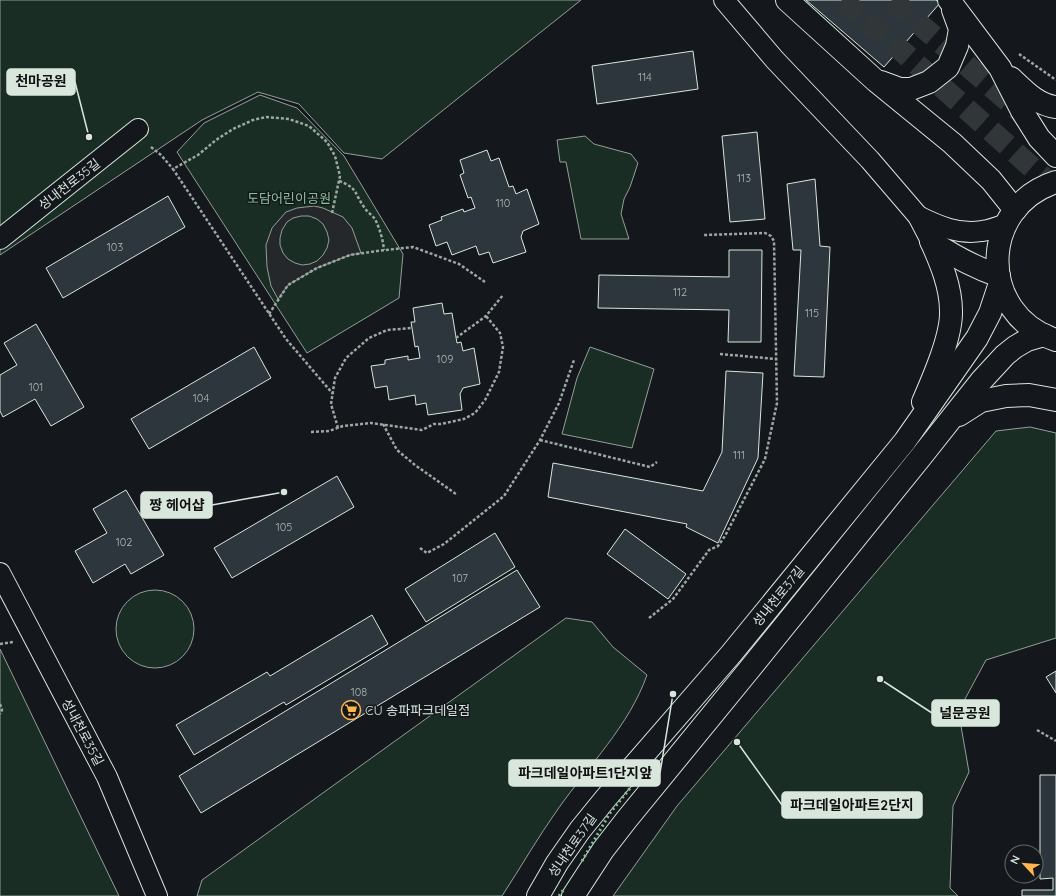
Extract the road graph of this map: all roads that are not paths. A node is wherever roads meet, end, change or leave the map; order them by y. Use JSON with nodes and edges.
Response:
{"nodes":[{"id":1,"x":724,"y":0,"type":"edge"},
{"id":2,"x":787,"y":0,"type":"edge"},
{"id":3,"x":950,"y":0,"type":"edge"},
{"id":4,"x":1000,"y":68,"type":"junction"},
{"id":5,"x":876,"y":80,"type":"junction"},
{"id":6,"x":1056,"y":107,"type":"edge"},
{"id":7,"x":134,"y":133,"type":"road end"},
{"id":8,"x":1056,"y":156,"type":"edge"},
{"id":9,"x":1056,"y":182,"type":"edge"},
{"id":10,"x":918,"y":216,"type":"junction"},
{"id":11,"x":1010,"y":217,"type":"junction"},
{"id":12,"x":0,"y":239,"type":"edge"},
{"id":13,"x":931,"y":241,"type":"junction"},
{"id":14,"x":999,"y":280,"type":"junction"},
{"id":15,"x":1050,"y":337,"type":"edge"},
{"id":16,"x":1056,"y":400,"type":"edge"},
{"id":17,"x":950,"y":421,"type":"junction"},
{"id":18,"x":905,"y":441,"type":"junction"},
{"id":19,"x":0,"y":572,"type":"edge"},
{"id":20,"x":716,"y":671,"type":"junction"},
{"id":21,"x":734,"y":688,"type":"junction"},
{"id":22,"x":157,"y":896,"type":"edge"},
{"id":23,"x":538,"y":896,"type":"edge"},
{"id":24,"x":572,"y":896,"type":"edge"}],
"edges":[{"from":1,"to":10,"type":"street"},
{"from":2,"to":5,"type":"main road"},
{"from":3,"to":4,"type":"main road"},
{"from":3,"to":5,"type":"main road"},
{"from":4,"to":6,"type":"main road"},
{"from":4,"to":8,"type":"main road"},
{"from":5,"to":11,"type":"main road"},
{"from":7,"to":12,"type":"street","name":"성내천로35길"},
{"from":9,"to":11,"type":"main road"},
{"from":10,"to":11,"type":"street"},
{"from":10,"to":13,"type":"street"},
{"from":11,"to":14,"type":"main road"},
{"from":13,"to":14,"type":"main road"},
{"from":13,"to":18,"type":"main road"},
{"from":14,"to":15,"type":"main road"},
{"from":14,"to":18,"type":"main road","name":"성내천로37길"},
{"from":15,"to":17,"type":"main road","name":"성내천로37길"},
{"from":16,"to":17,"type":"main road"},
{"from":17,"to":21,"type":"main road","name":"성내천로37길"},
{"from":18,"to":20,"type":"main road","name":"성내천로37길"},
{"from":19,"to":22,"type":"street","name":"성내천로35길"},
{"from":20,"to":21,"type":"main road"},
{"from":20,"to":23,"type":"main road","name":"성내천로37길"},
{"from":21,"to":24,"type":"main road","name":"성내천로37길"}]}
